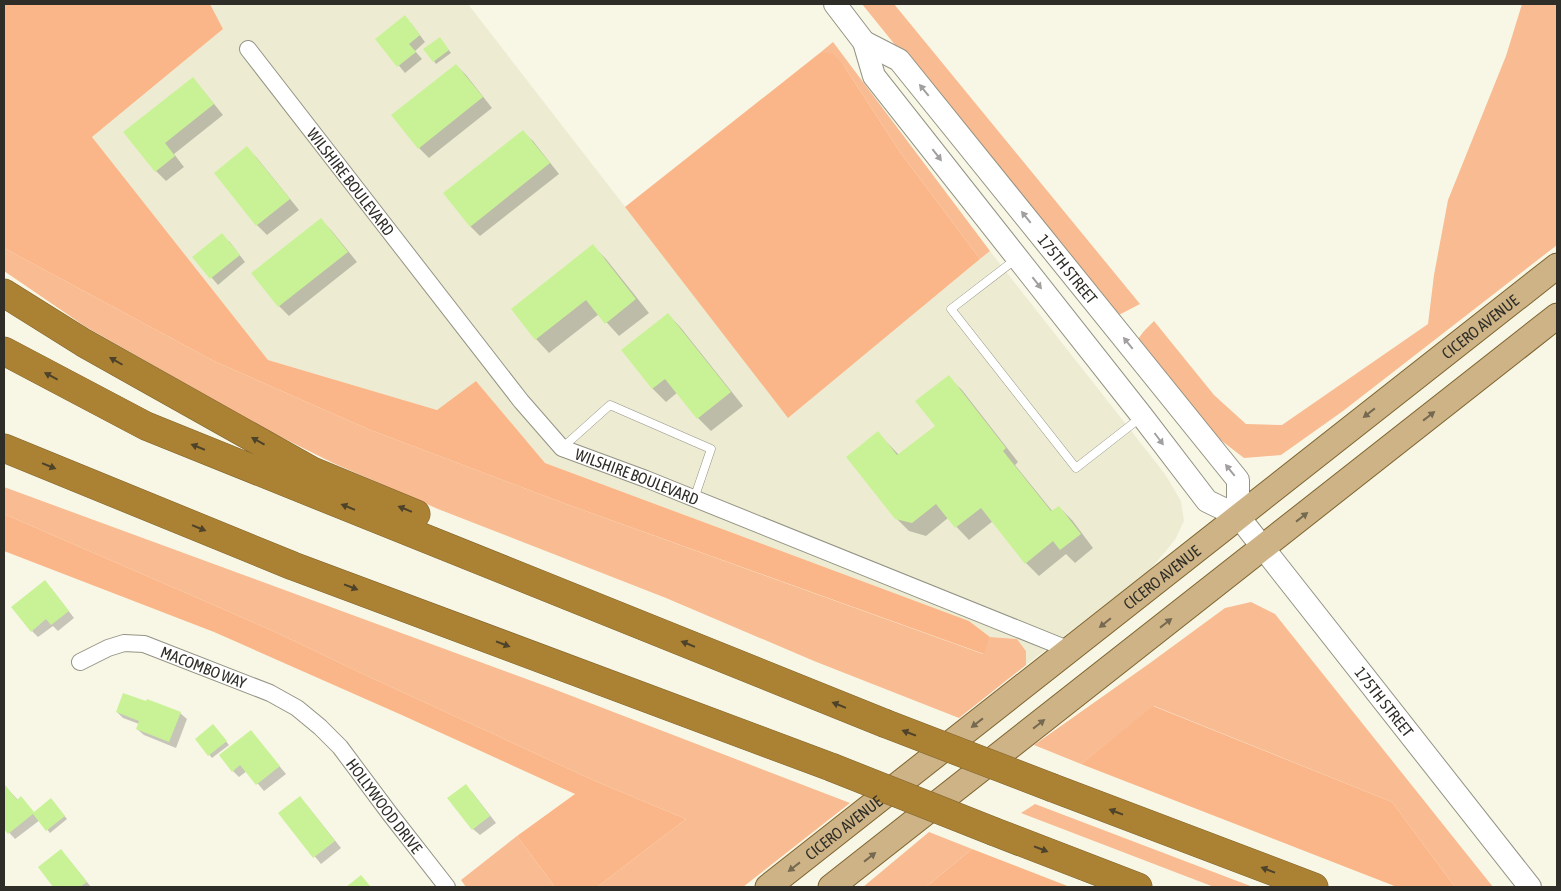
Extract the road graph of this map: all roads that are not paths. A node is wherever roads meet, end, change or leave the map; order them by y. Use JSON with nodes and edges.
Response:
{"nodes":[{"id":1,"x":835,"y":4,"type":"edge"},
{"id":2,"x":864,"y":42,"type":"junction"},
{"id":3,"x":248,"y":49,"type":"dead end"},
{"id":4,"x":1018,"y":258,"type":"junction"},
{"id":5,"x":1557,"y":266,"type":"edge"},
{"id":6,"x":4,"y":292,"type":"edge"},
{"id":7,"x":1557,"y":316,"type":"edge"},
{"id":8,"x":4,"y":352,"type":"edge"},
{"id":9,"x":1142,"y":416,"type":"junction"},
{"id":10,"x":4,"y":448,"type":"edge"},
{"id":11,"x":562,"y":448,"type":"junction"},
{"id":12,"x":694,"y":498,"type":"junction"},
{"id":13,"x":1238,"y":516,"type":"junction"},
{"id":14,"x":1263,"y":547,"type":"junction"},
{"id":15,"x":654,"y":629,"type":"junction"},
{"id":16,"x":1070,"y":650,"type":"junction"},
{"id":17,"x":80,"y":662,"type":"dead end"},
{"id":18,"x":320,"y":727,"type":"joint"},
{"id":19,"x":448,"y":887,"type":"edge"},
{"id":20,"x":768,"y":887,"type":"edge"},
{"id":21,"x":832,"y":887,"type":"edge"},
{"id":22,"x":1138,"y":887,"type":"edge"},
{"id":23,"x":1314,"y":887,"type":"edge"},
{"id":24,"x":1530,"y":887,"type":"edge"}],
"edges":[{"from":1,"to":2,"type":"street","name":"175TH STREET"},
{"from":2,"to":4,"type":"street","name":"175TH STREET","one_way":true},
{"from":13,"to":2,"type":"street","name":"175TH STREET","one_way":true},
{"from":3,"to":11,"type":"street","name":"WILSHIRE BOULEVARD"},
{"from":4,"to":9,"type":"street","name":"175TH STREET","one_way":true},
{"from":4,"to":9,"type":"lane"},
{"from":5,"to":13,"type":"main road","name":"CICERO AVENUE","one_way":true},
{"from":15,"to":6,"type":"highway","one_way":true},
{"from":14,"to":7,"type":"main road","one_way":true},
{"from":15,"to":8,"type":"highway","one_way":true},
{"from":9,"to":13,"type":"street","name":"175TH STREET","one_way":true},
{"from":10,"to":22,"type":"highway","one_way":true,"bridge":true},
{"from":11,"to":12,"type":"street","name":"WILSHIRE BOULEVARD"},
{"from":11,"to":12,"type":"lane"},
{"from":12,"to":16,"type":"street","name":"WILSHIRE BOULEVARD"},
{"from":13,"to":14,"type":"street","name":"175TH STREET"},
{"from":13,"to":16,"type":"main road","name":"CICERO AVENUE","one_way":true},
{"from":21,"to":14,"type":"main road","one_way":true},
{"from":14,"to":24,"type":"street","name":"175TH STREET"},
{"from":23,"to":15,"type":"highway","one_way":true,"bridge":true},
{"from":16,"to":20,"type":"main road","name":"CICERO AVENUE","one_way":true},
{"from":17,"to":18,"type":"street","name":"MACOMBO WAY"},
{"from":18,"to":19,"type":"street","name":"HOLLYWOOD DRIVE"}]}
